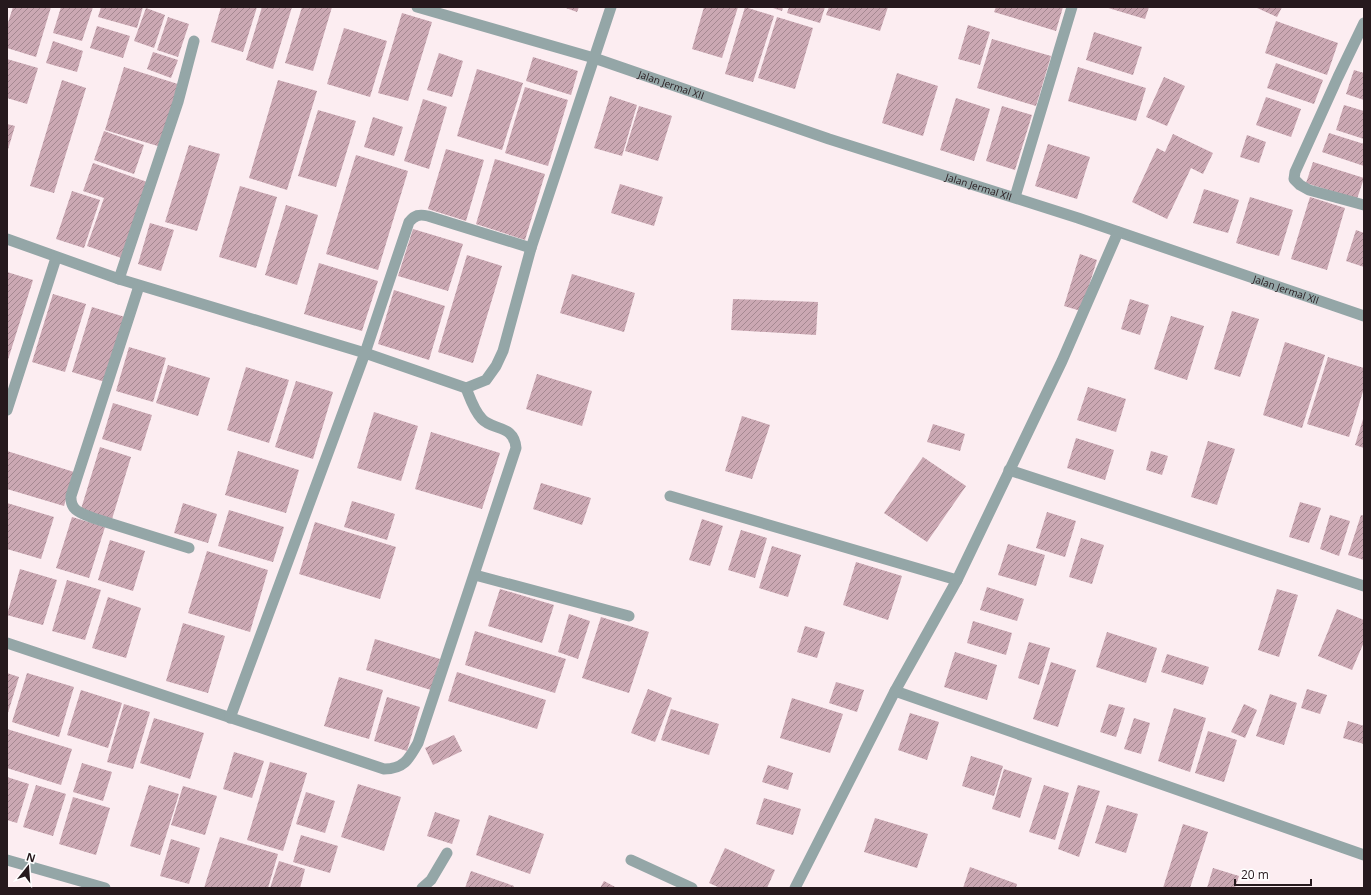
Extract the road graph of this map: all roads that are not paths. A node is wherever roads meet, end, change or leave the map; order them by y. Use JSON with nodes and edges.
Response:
{"nodes":[{"id":1,"x":416,"y":7,"type":"edge"},
{"id":2,"x":611,"y":7,"type":"edge"},
{"id":3,"x":1072,"y":7,"type":"edge"},
{"id":4,"x":1364,"y":23,"type":"edge"},
{"id":5,"x":194,"y":41,"type":"dead end"},
{"id":6,"x":594,"y":58,"type":"junction"},
{"id":7,"x":1014,"y":197,"type":"junction"},
{"id":8,"x":1364,"y":206,"type":"edge"},
{"id":9,"x":1118,"y":232,"type":"junction"},
{"id":10,"x":7,"y":239,"type":"edge"},
{"id":11,"x":530,"y":248,"type":"junction"},
{"id":12,"x":56,"y":258,"type":"junction"},
{"id":13,"x":118,"y":279,"type":"junction"},
{"id":14,"x":139,"y":286,"type":"junction"},
{"id":15,"x":1364,"y":316,"type":"edge"},
{"id":16,"x":365,"y":353,"type":"junction"},
{"id":17,"x":466,"y":388,"type":"junction"},
{"id":18,"x":7,"y":410,"type":"edge"},
{"id":19,"x":1009,"y":470,"type":"junction"},
{"id":20,"x":670,"y":496,"type":"dead end"},
{"id":21,"x":190,"y":548,"type":"dead end"},
{"id":22,"x":475,"y":575,"type":"junction"},
{"id":23,"x":957,"y":580,"type":"junction"},
{"id":24,"x":1364,"y":586,"type":"edge"},
{"id":25,"x":629,"y":616,"type":"dead end"},
{"id":26,"x":7,"y":643,"type":"edge"},
{"id":27,"x":895,"y":691,"type":"junction"},
{"id":28,"x":230,"y":718,"type":"junction"},
{"id":29,"x":447,"y":853,"type":"dead end"},
{"id":30,"x":1364,"y":855,"type":"edge"},
{"id":31,"x":7,"y":860,"type":"edge"},
{"id":32,"x":631,"y":860,"type":"dead end"},
{"id":33,"x":105,"y":888,"type":"edge"},
{"id":34,"x":422,"y":888,"type":"edge"},
{"id":35,"x":692,"y":888,"type":"edge"},
{"id":36,"x":795,"y":888,"type":"edge"}],
"edges":[{"from":1,"to":6,"type":"street","name":"Jalan Jermal XII"},
{"from":2,"to":6,"type":"street"},
{"from":3,"to":7,"type":"street"},
{"from":4,"to":8,"type":"street"},
{"from":5,"to":13,"type":"street"},
{"from":6,"to":7,"type":"street","name":"Jalan Jermal XII"},
{"from":6,"to":11,"type":"street"},
{"from":7,"to":9,"type":"street","name":"Jalan Jermal XII"},
{"from":9,"to":15,"type":"street","name":"Jalan Jermal XII"},
{"from":9,"to":19,"type":"street"},
{"from":10,"to":12,"type":"street"},
{"from":11,"to":16,"type":"street"},
{"from":11,"to":17,"type":"street"},
{"from":12,"to":13,"type":"street"},
{"from":12,"to":18,"type":"street"},
{"from":13,"to":14,"type":"street"},
{"from":14,"to":16,"type":"street"},
{"from":14,"to":21,"type":"street"},
{"from":16,"to":17,"type":"street"},
{"from":16,"to":28,"type":"street"},
{"from":17,"to":22,"type":"street"},
{"from":19,"to":23,"type":"street"},
{"from":19,"to":24,"type":"street"},
{"from":20,"to":23,"type":"street"},
{"from":22,"to":25,"type":"street"},
{"from":22,"to":28,"type":"street"},
{"from":23,"to":27,"type":"street"},
{"from":26,"to":28,"type":"street"},
{"from":27,"to":30,"type":"street"},
{"from":27,"to":36,"type":"street"},
{"from":29,"to":34,"type":"street"},
{"from":31,"to":33,"type":"street"},
{"from":32,"to":35,"type":"street"}]}
